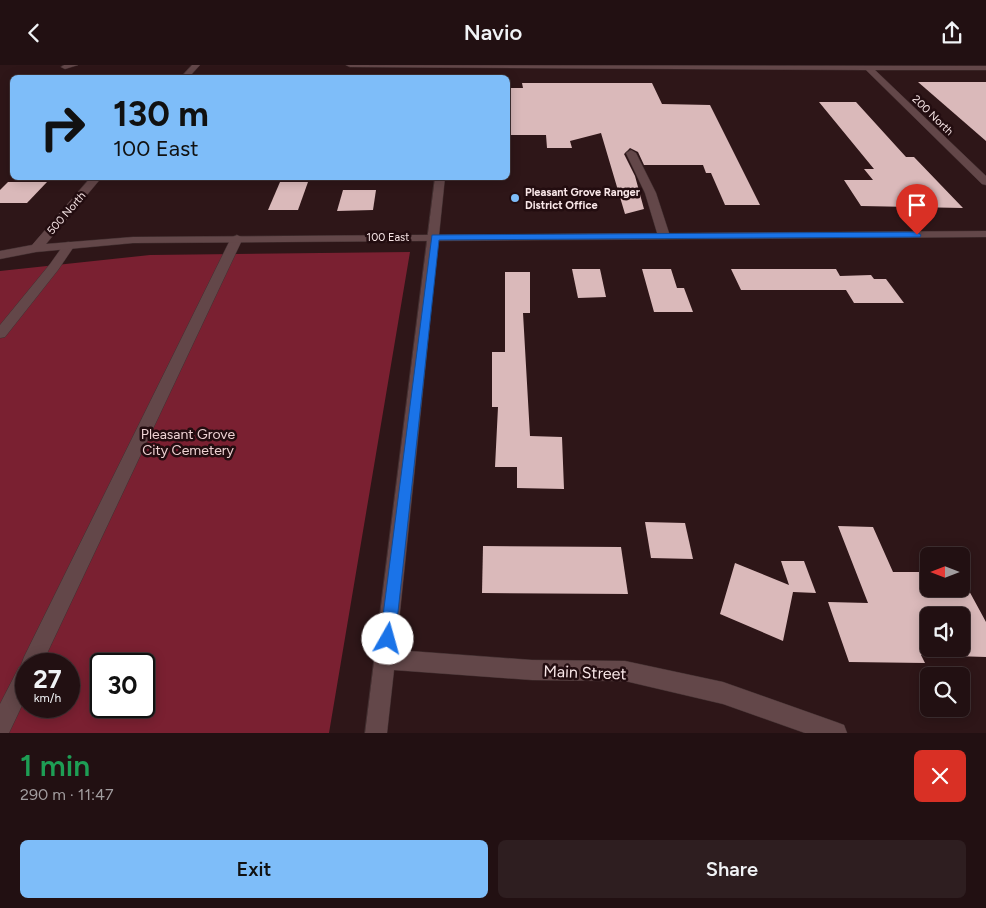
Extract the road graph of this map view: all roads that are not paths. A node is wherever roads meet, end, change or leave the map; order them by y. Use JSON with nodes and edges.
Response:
{"nodes":[{"id":1,"x":74,"y":65,"type":"edge"},
{"id":2,"x":196,"y":65,"type":"edge"},
{"id":3,"x":350,"y":65,"type":"edge"},
{"id":4,"x":65,"y":67,"type":"dead end"},
{"id":5,"x":659,"y":67,"type":"edge"},
{"id":6,"x":867,"y":67,"type":"edge"},
{"id":7,"x":986,"y":68,"type":"edge"},
{"id":8,"x":187,"y":75,"type":"edge"},
{"id":9,"x":631,"y":153,"type":"dead end"},
{"id":10,"x":94,"y":180,"type":"edge"},
{"id":11,"x":440,"y":180,"type":"edge"},
{"id":12,"x":986,"y":182,"type":"edge"},
{"id":13,"x":986,"y":235,"type":"edge"},
{"id":14,"x":664,"y":236,"type":"junction"},
{"id":15,"x":435,"y":237,"type":"junction"},
{"id":16,"x":237,"y":238,"type":"junction"},
{"id":17,"x":69,"y":245,"type":"junction"},
{"id":18,"x":36,"y":248,"type":"junction"},
{"id":19,"x":0,"y":255,"type":"edge"},
{"id":20,"x":0,"y":334,"type":"edge"},
{"id":21,"x":36,"y":653,"type":"edge"},
{"id":22,"x":385,"y":659,"type":"junction"},
{"id":23,"x":15,"y":697,"type":"edge"},
{"id":24,"x":0,"y":728,"type":"edge"},
{"id":25,"x":376,"y":733,"type":"edge"},
{"id":26,"x":836,"y":733,"type":"edge"}],
"edges":[{"from":1,"to":4,"type":"street"},
{"from":2,"to":8,"type":"street"},
{"from":3,"to":5,"type":"street"},
{"from":5,"to":6,"type":"street"},
{"from":6,"to":7,"type":"street"},
{"from":6,"to":12,"type":"street","name":"200 North"},
{"from":9,"to":14,"type":"street"},
{"from":10,"to":18,"type":"street","name":"500 North"},
{"from":11,"to":15,"type":"street"},
{"from":13,"to":14,"type":"street","name":"100 East"},
{"from":14,"to":15,"type":"street","name":"100 East"},
{"from":15,"to":16,"type":"street","name":"100 East"},
{"from":15,"to":22,"type":"street"},
{"from":16,"to":17,"type":"street","name":"100 East"},
{"from":16,"to":21,"type":"street"},
{"from":17,"to":18,"type":"street","name":"100 East"},
{"from":17,"to":20,"type":"street"},
{"from":18,"to":19,"type":"street","name":"100 East"},
{"from":22,"to":25,"type":"street"},
{"from":22,"to":26,"type":"street","name":"Main Street"},
{"from":23,"to":24,"type":"street"}]}
